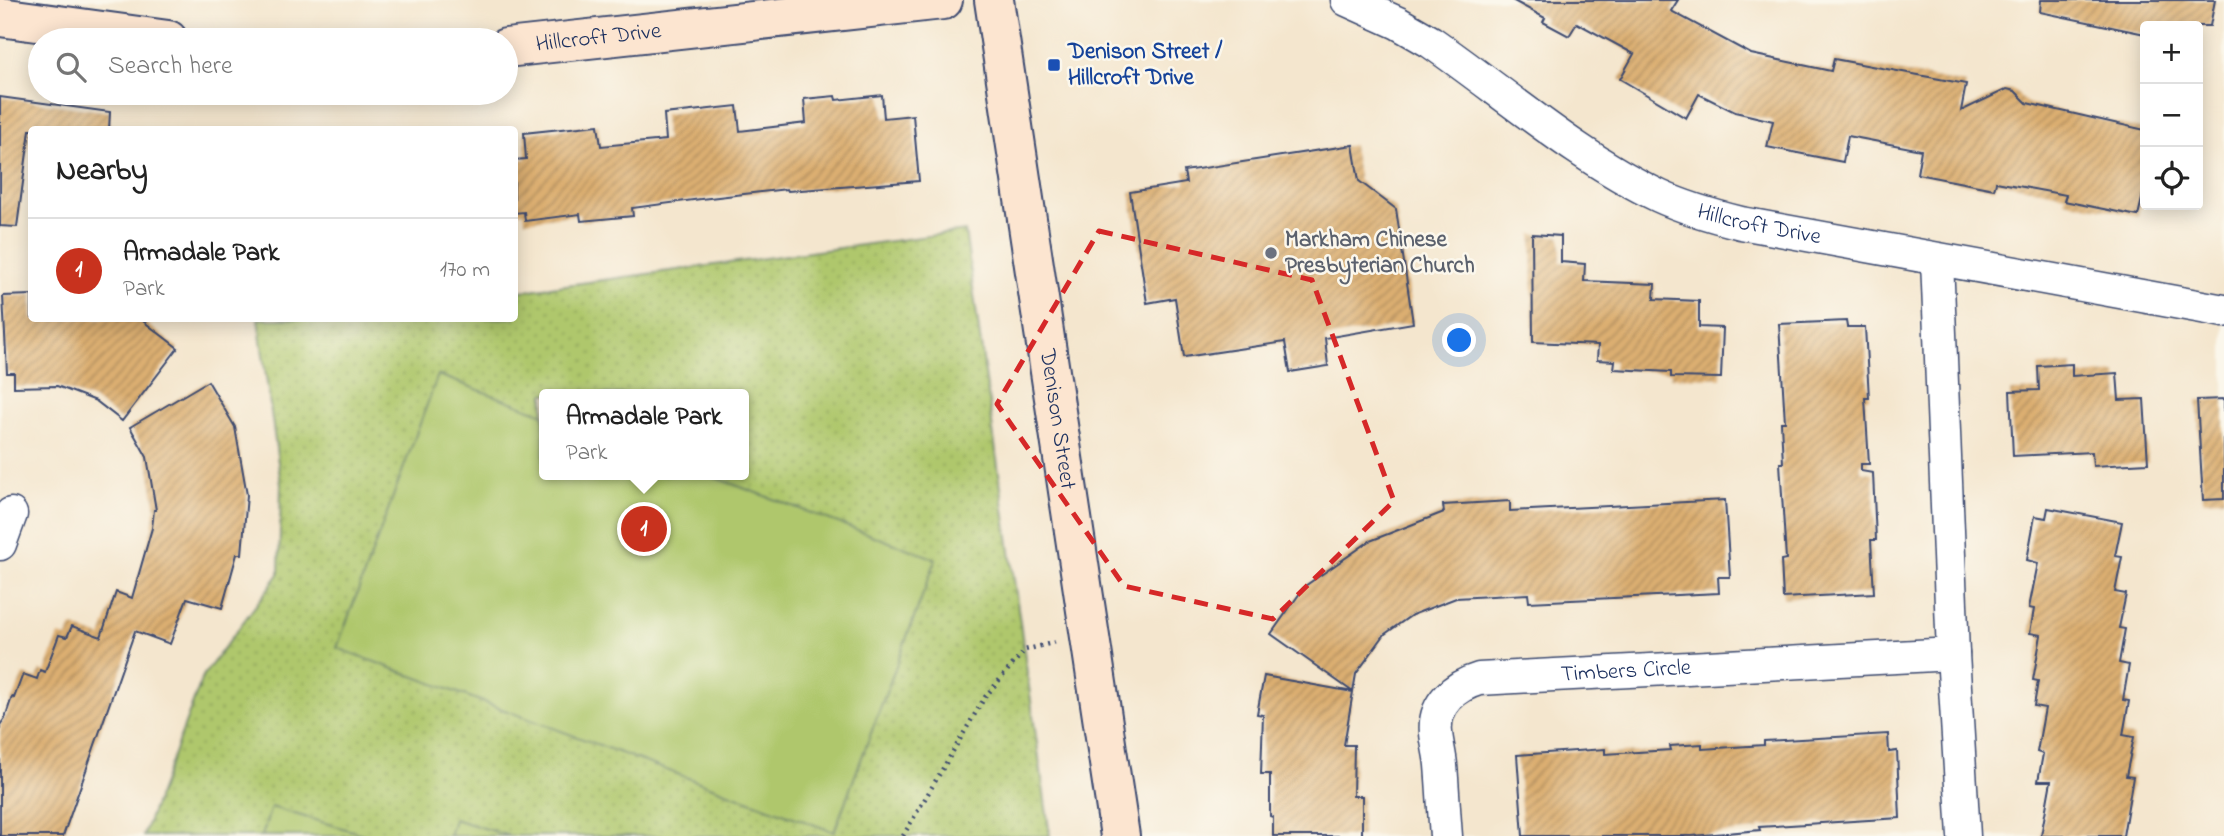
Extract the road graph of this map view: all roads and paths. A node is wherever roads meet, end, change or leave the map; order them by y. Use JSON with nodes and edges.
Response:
{"nodes":[{"id":1,"x":943,"y":0,"type":"edge"},
{"id":2,"x":994,"y":0,"type":"edge"},
{"id":3,"x":1347,"y":0,"type":"edge"},
{"id":4,"x":0,"y":17,"type":"edge"},
{"id":5,"x":80,"y":28,"type":"edge"},
{"id":6,"x":518,"y":47,"type":"edge"},
{"id":7,"x":1937,"y":260,"type":"junction"},
{"id":8,"x":2224,"y":311,"type":"edge"},
{"id":9,"x":1025,"y":650,"type":"dead end"},
{"id":10,"x":1953,"y":654,"type":"junction"},
{"id":11,"x":903,"y":836,"type":"edge"},
{"id":12,"x":1120,"y":836,"type":"edge"},
{"id":13,"x":1446,"y":836,"type":"edge"},
{"id":14,"x":1964,"y":836,"type":"edge"}],
"edges":[{"from":1,"to":6,"type":"street","name":"Hillcroft Drive"},
{"from":2,"to":12,"type":"street","name":"Denison Street"},
{"from":3,"to":7,"type":"street","name":"Hillcroft Drive"},
{"from":4,"to":5,"type":"street"},
{"from":7,"to":8,"type":"street","name":"Hillcroft Drive"},
{"from":7,"to":10,"type":"street"},
{"from":9,"to":11,"type":"path"},
{"from":10,"to":13,"type":"street","name":"Timbers Circle"},
{"from":10,"to":14,"type":"street"}]}
